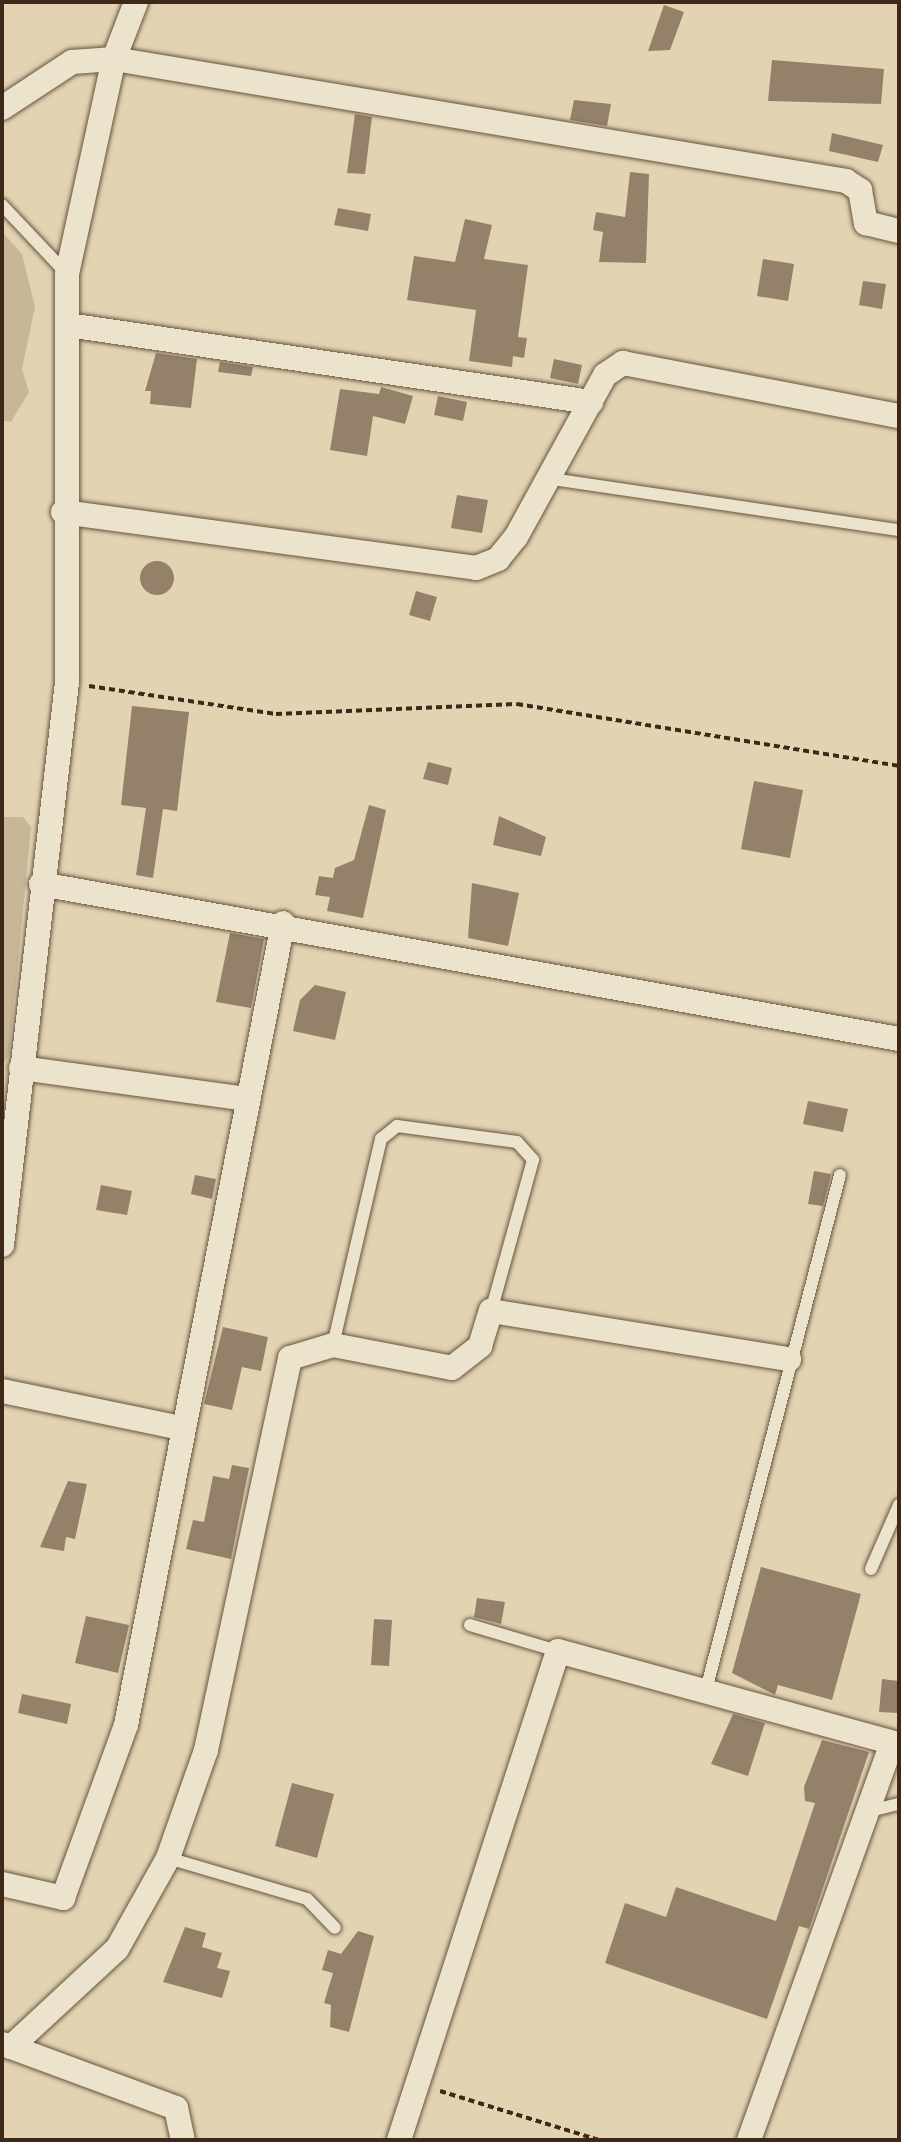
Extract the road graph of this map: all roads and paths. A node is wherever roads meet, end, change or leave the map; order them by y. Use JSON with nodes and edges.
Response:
{"nodes":[{"id":1,"x":136,"y":2,"type":"edge"},
{"id":2,"x":114,"y":59,"type":"junction"},
{"id":3,"x":2,"y":108,"type":"edge"},
{"id":4,"x":2,"y":205,"type":"edge"},
{"id":5,"x":899,"y":231,"type":"edge"},
{"id":6,"x":67,"y":274,"type":"junction"},
{"id":7,"x":68,"y":325,"type":"junction"},
{"id":8,"x":591,"y":402,"type":"junction"},
{"id":9,"x":899,"y":416,"type":"edge"},
{"id":10,"x":552,"y":479,"type":"junction"},
{"id":11,"x":63,"y":512,"type":"junction"},
{"id":12,"x":899,"y":530,"type":"edge"},
{"id":13,"x":67,"y":682,"type":"junction"},
{"id":14,"x":899,"y":766,"type":"edge"},
{"id":15,"x":41,"y":884,"type":"junction"},
{"id":16,"x":283,"y":923,"type":"junction"},
{"id":17,"x":899,"y":1039,"type":"edge"},
{"id":18,"x":21,"y":1068,"type":"junction"},
{"id":19,"x":247,"y":1099,"type":"junction"},
{"id":20,"x":8,"y":1140,"type":"edge"},
{"id":21,"x":840,"y":1175,"type":"dead end"},
{"id":22,"x":2,"y":1245,"type":"edge"},
{"id":23,"x":491,"y":1311,"type":"junction"},
{"id":24,"x":333,"y":1345,"type":"junction"},
{"id":25,"x":789,"y":1359,"type":"junction"},
{"id":26,"x":2,"y":1391,"type":"edge"},
{"id":27,"x":181,"y":1428,"type":"junction"},
{"id":28,"x":899,"y":1505,"type":"edge"},
{"id":29,"x":871,"y":1569,"type":"dead end"},
{"id":30,"x":470,"y":1625,"type":"dead end"},
{"id":31,"x":558,"y":1651,"type":"junction"},
{"id":32,"x":706,"y":1690,"type":"junction"},
{"id":33,"x":895,"y":1745,"type":"edge"},
{"id":34,"x":899,"y":1804,"type":"edge"},
{"id":35,"x":870,"y":1811,"type":"junction"},
{"id":36,"x":168,"y":1858,"type":"junction"},
{"id":37,"x":2,"y":1884,"type":"edge"},
{"id":38,"x":335,"y":1928,"type":"dead end"},
{"id":39,"x":7,"y":2045,"type":"edge"},
{"id":40,"x":415,"y":2083,"type":"junction"},
{"id":41,"x":183,"y":2140,"type":"edge"},
{"id":42,"x":399,"y":2140,"type":"edge"},
{"id":43,"x":599,"y":2140,"type":"edge"},
{"id":44,"x":749,"y":2140,"type":"edge"}],
"edges":[{"from":1,"to":2,"type":"street"},
{"from":2,"to":3,"type":"street"},
{"from":2,"to":5,"type":"street"},
{"from":2,"to":6,"type":"street"},
{"from":4,"to":6,"type":"lane"},
{"from":6,"to":7,"type":"street"},
{"from":7,"to":8,"type":"street"},
{"from":7,"to":11,"type":"street"},
{"from":8,"to":9,"type":"street"},
{"from":8,"to":10,"type":"street"},
{"from":10,"to":11,"type":"street"},
{"from":10,"to":12,"type":"lane"},
{"from":11,"to":13,"type":"street"},
{"from":13,"to":14,"type":"path"},
{"from":13,"to":15,"type":"street"},
{"from":15,"to":16,"type":"street"},
{"from":15,"to":18,"type":"street"},
{"from":16,"to":17,"type":"street"},
{"from":16,"to":19,"type":"street"},
{"from":18,"to":19,"type":"street"},
{"from":18,"to":20,"type":"street"},
{"from":19,"to":27,"type":"street"},
{"from":20,"to":22,"type":"street"},
{"from":21,"to":25,"type":"lane"},
{"from":23,"to":24,"type":"street"},
{"from":23,"to":24,"type":"lane"},
{"from":23,"to":25,"type":"street"},
{"from":24,"to":36,"type":"street"},
{"from":25,"to":32,"type":"lane"},
{"from":26,"to":27,"type":"street"},
{"from":27,"to":37,"type":"street"},
{"from":28,"to":29,"type":"lane"},
{"from":30,"to":31,"type":"lane"},
{"from":31,"to":32,"type":"street"},
{"from":31,"to":40,"type":"street"},
{"from":32,"to":33,"type":"street"},
{"from":33,"to":35,"type":"street"},
{"from":34,"to":35,"type":"lane"},
{"from":35,"to":44,"type":"street"},
{"from":36,"to":38,"type":"lane"},
{"from":36,"to":39,"type":"street"},
{"from":39,"to":41,"type":"street"},
{"from":40,"to":42,"type":"street"},
{"from":40,"to":43,"type":"path"}]}
